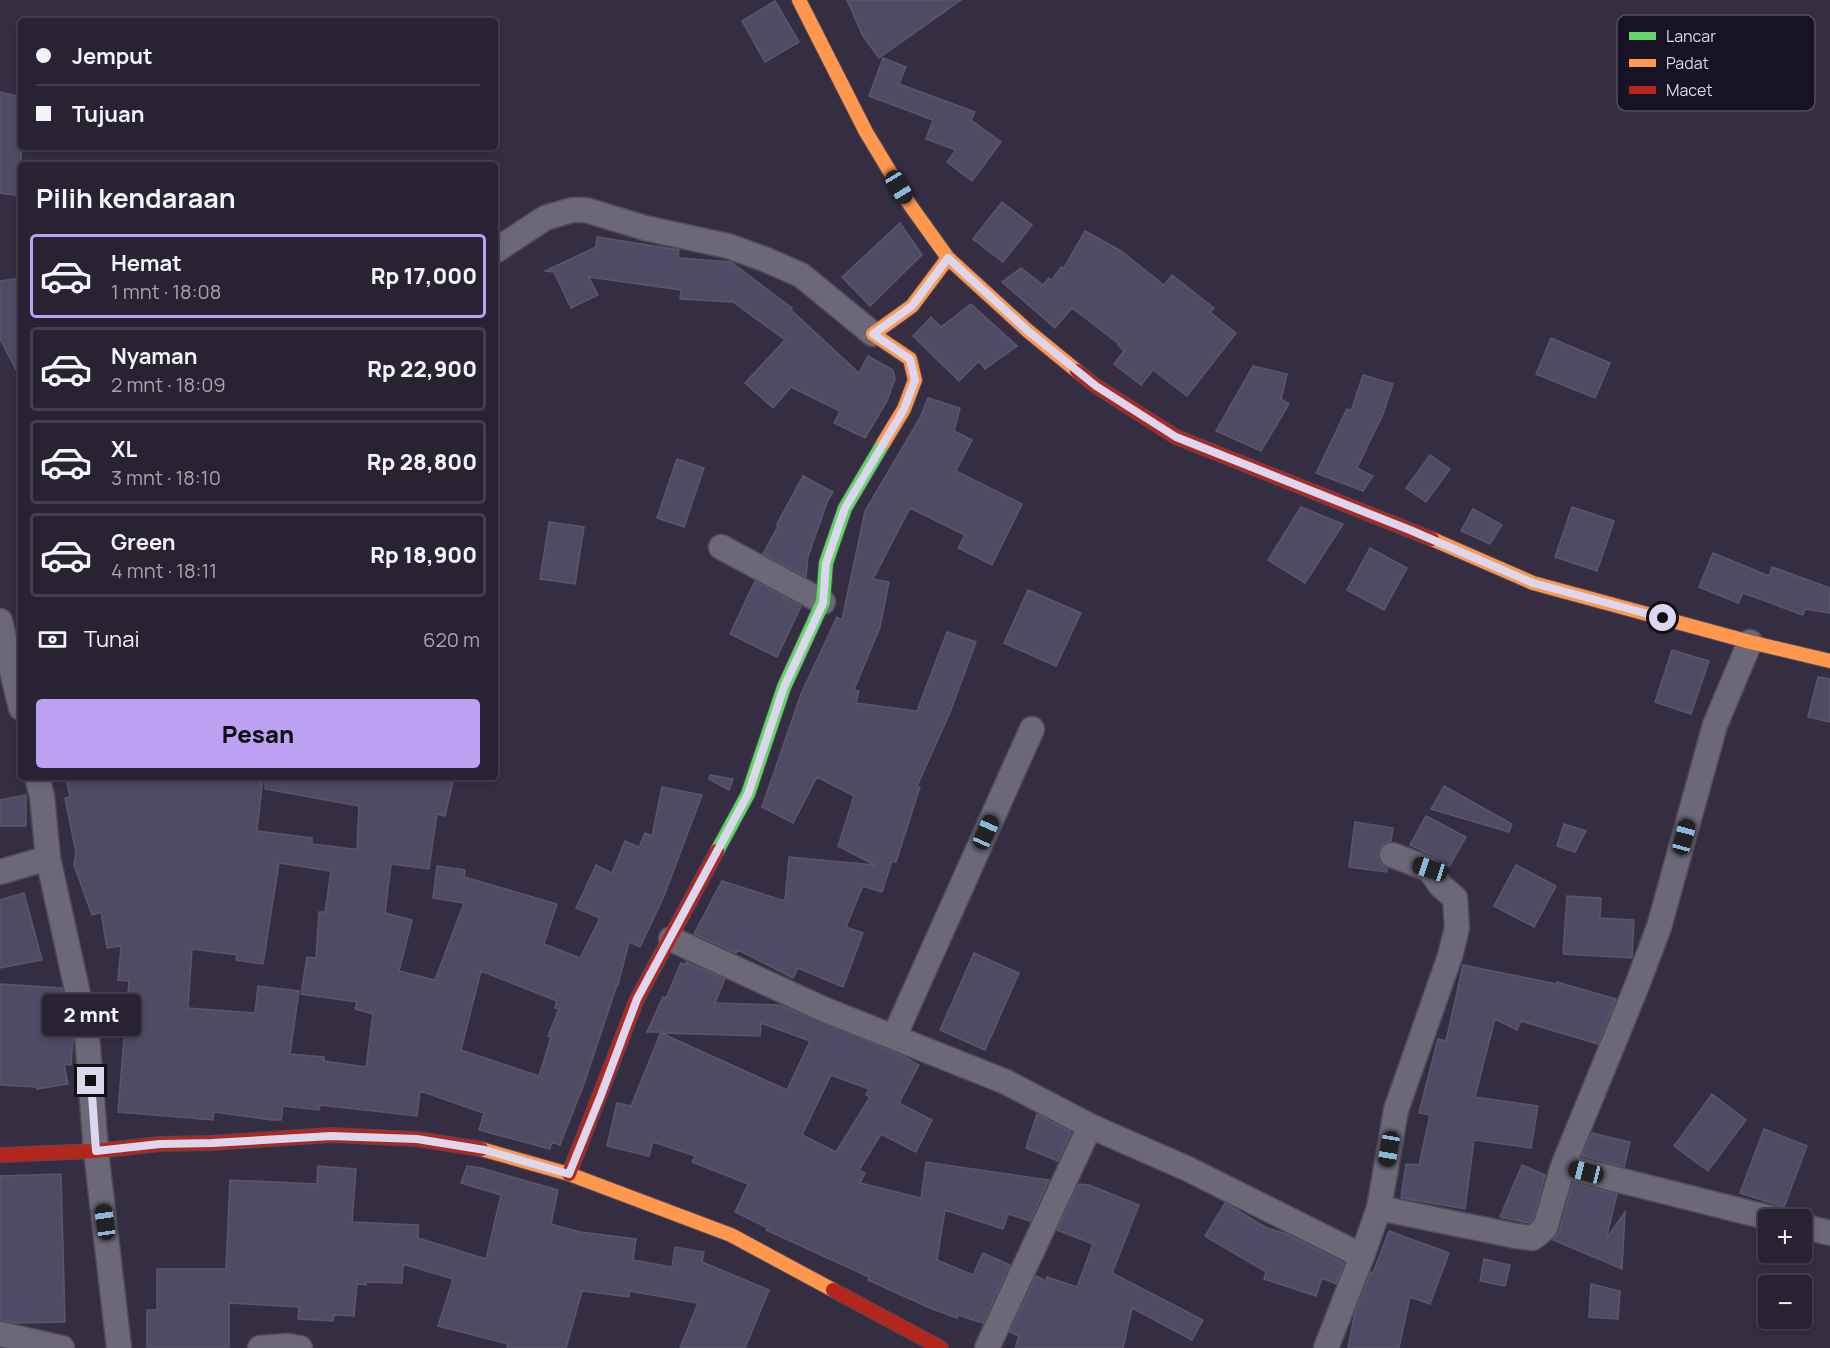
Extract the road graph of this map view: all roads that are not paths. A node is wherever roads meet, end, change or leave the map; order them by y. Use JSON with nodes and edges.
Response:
{"nodes":[{"id":1,"x":799,"y":0,"type":"edge"},
{"id":2,"x":498,"y":249,"type":"edge"},
{"id":3,"x":948,"y":258,"type":"junction"},
{"id":4,"x":873,"y":334,"type":"junction"},
{"id":5,"x":722,"y":547,"type":"dead end"},
{"id":6,"x":823,"y":603,"type":"junction"},
{"id":7,"x":0,"y":621,"type":"edge"},
{"id":8,"x":1750,"y":642,"type":"junction"},
{"id":9,"x":1830,"y":661,"type":"edge"},
{"id":10,"x":18,"y":696,"type":"edge"},
{"id":11,"x":1032,"y":729,"type":"dead end"},
{"id":12,"x":38,"y":780,"type":"edge"},
{"id":13,"x":1392,"y":855,"type":"dead end"},
{"id":14,"x":48,"y":858,"type":"junction"},
{"id":15,"x":0,"y":872,"type":"edge"},
{"id":16,"x":671,"y":939,"type":"junction"},
{"id":17,"x":894,"y":1037,"type":"junction"},
{"id":18,"x":1090,"y":1126,"type":"junction"},
{"id":19,"x":96,"y":1151,"type":"junction"},
{"id":20,"x":0,"y":1155,"type":"edge"},
{"id":21,"x":1563,"y":1166,"type":"junction"},
{"id":22,"x":569,"y":1174,"type":"junction"},
{"id":23,"x":1379,"y":1208,"type":"junction"},
{"id":24,"x":1758,"y":1215,"type":"edge"},
{"id":25,"x":1812,"y":1228,"type":"edge"},
{"id":26,"x":1830,"y":1233,"type":"edge"},
{"id":27,"x":1362,"y":1256,"type":"junction"},
{"id":28,"x":0,"y":1334,"type":"edge"},
{"id":29,"x":62,"y":1348,"type":"edge"},
{"id":30,"x":119,"y":1348,"type":"edge"},
{"id":31,"x":260,"y":1348,"type":"edge"},
{"id":32,"x":300,"y":1348,"type":"edge"},
{"id":33,"x":941,"y":1348,"type":"edge"},
{"id":34,"x":987,"y":1348,"type":"edge"},
{"id":35,"x":1326,"y":1348,"type":"edge"}],
"edges":[{"from":1,"to":3,"type":"street"},
{"from":2,"to":4,"type":"street"},
{"from":3,"to":4,"type":"street"},
{"from":3,"to":8,"type":"street"},
{"from":4,"to":6,"type":"street"},
{"from":5,"to":6,"type":"street"},
{"from":6,"to":16,"type":"street"},
{"from":7,"to":10,"type":"street"},
{"from":8,"to":9,"type":"street"},
{"from":8,"to":21,"type":"street"},
{"from":11,"to":17,"type":"street"},
{"from":12,"to":14,"type":"street"},
{"from":13,"to":23,"type":"street"},
{"from":14,"to":15,"type":"street"},
{"from":14,"to":19,"type":"street"},
{"from":16,"to":17,"type":"street"},
{"from":16,"to":22,"type":"street"},
{"from":17,"to":18,"type":"street"},
{"from":18,"to":27,"type":"street"},
{"from":18,"to":34,"type":"street"},
{"from":19,"to":20,"type":"street"},
{"from":19,"to":22,"type":"street"},
{"from":19,"to":30,"type":"street"},
{"from":21,"to":23,"type":"street"},
{"from":21,"to":24,"type":"street"},
{"from":22,"to":33,"type":"street"},
{"from":23,"to":27,"type":"street"},
{"from":25,"to":26,"type":"street"},
{"from":27,"to":35,"type":"street"},
{"from":28,"to":29,"type":"street"},
{"from":31,"to":32,"type":"street"}]}
